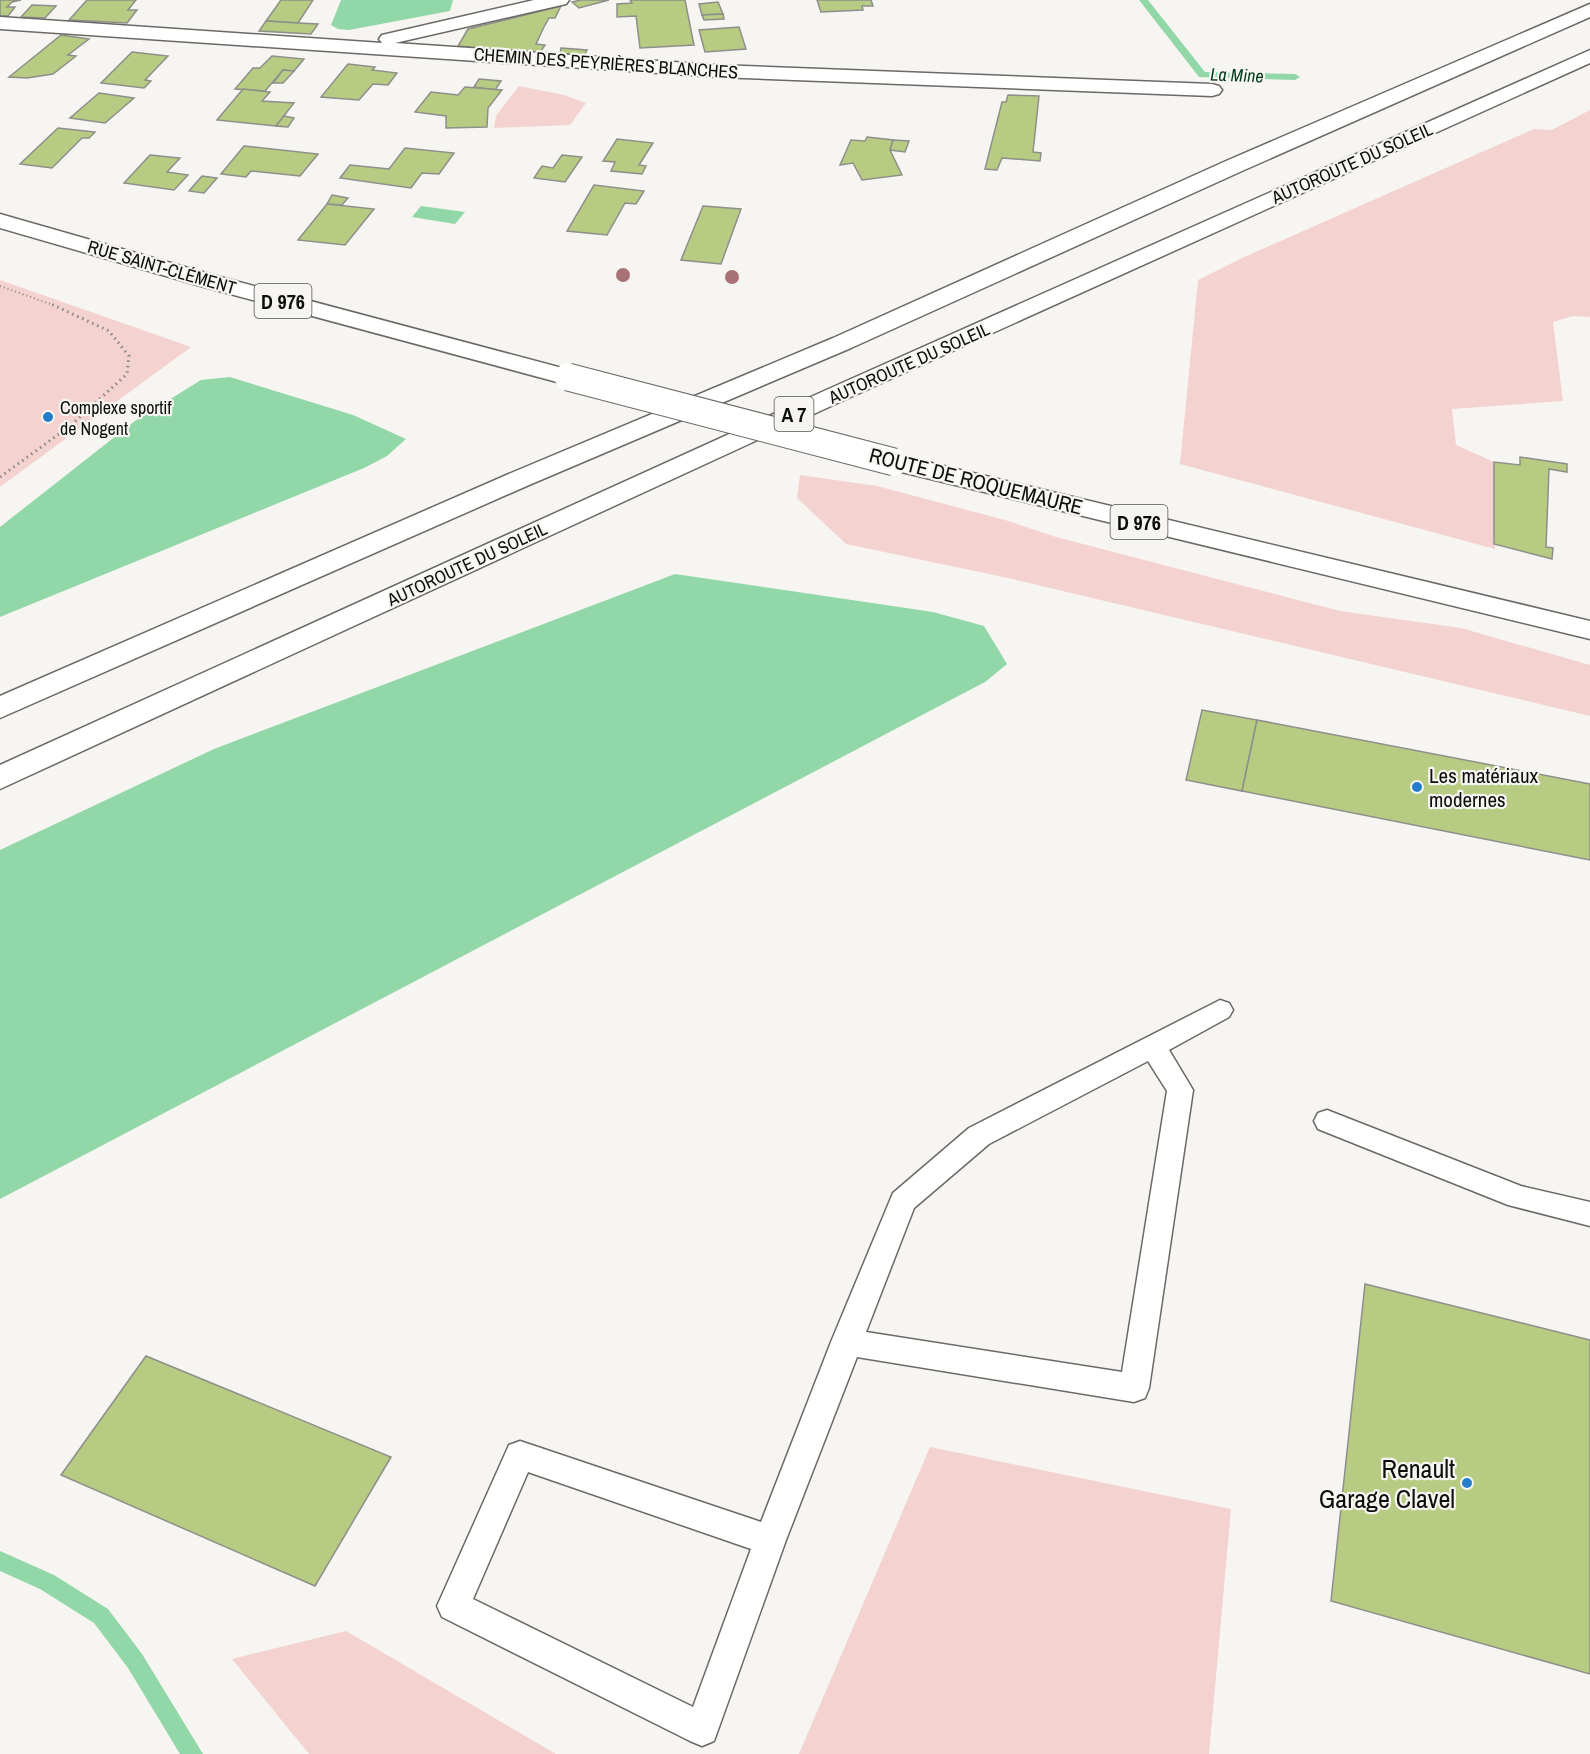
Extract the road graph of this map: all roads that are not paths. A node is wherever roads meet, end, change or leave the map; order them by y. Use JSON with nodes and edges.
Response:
{"nodes":[{"id":1,"x":559,"y":0,"type":"edge"},
{"id":2,"x":1590,"y":10,"type":"edge"},
{"id":3,"x":0,"y":23,"type":"edge"},
{"id":4,"x":355,"y":47,"type":"junction"},
{"id":5,"x":1590,"y":56,"type":"edge"},
{"id":6,"x":1212,"y":90,"type":"dead end"},
{"id":7,"x":0,"y":221,"type":"edge"},
{"id":8,"x":568,"y":377,"type":"joint"},
{"id":9,"x":1385,"y":582,"type":"junction"},
{"id":10,"x":1590,"y":630,"type":"edge"},
{"id":11,"x":1590,"y":644,"type":"edge"},
{"id":12,"x":0,"y":708,"type":"edge"},
{"id":13,"x":0,"y":778,"type":"edge"},
{"id":14,"x":1220,"y":1010,"type":"dead end"},
{"id":15,"x":1153,"y":1046,"type":"junction"},
{"id":16,"x":1327,"y":1121,"type":"dead end"},
{"id":17,"x":1590,"y":1214,"type":"edge"},
{"id":18,"x":846,"y":1342,"type":"junction"},
{"id":19,"x":770,"y":1540,"type":"junction"}],
"edges":[{"from":1,"to":4,"type":"main road"},
{"from":2,"to":12,"type":"main road","number":"A 7"},
{"from":3,"to":4,"type":"main road","name":"CHEMIN DES PEYRIÈRES BLANCHES"},
{"from":4,"to":6,"type":"main road","name":"CHEMIN DES PEYRIÈRES BLANCHES"},
{"from":5,"to":13,"type":"main road","name":"AUTOROUTE DU SOLEIL","number":"A 7"},
{"from":7,"to":8,"type":"main road","name":"RUE SAINT-CLÉMENT","number":"D 976"},
{"from":8,"to":9,"type":"main road","name":"ROUTE DE ROQUEMAURE","number":"D 976","bridge":true},
{"from":9,"to":10,"type":"main road","name":"ROUTE DE ROQUEMAURE","number":"D 976"},
{"from":9,"to":11,"type":"main road","name":"ROUTE DE ROQUEMAURE","number":"D 976"},
{"from":14,"to":15,"type":"lane"},
{"from":15,"to":18,"type":"lane"},
{"from":15,"to":18,"type":"lane"},
{"from":16,"to":17,"type":"lane"},
{"from":18,"to":19,"type":"lane"},
{"from":19,"to":19,"type":"lane"}]}
